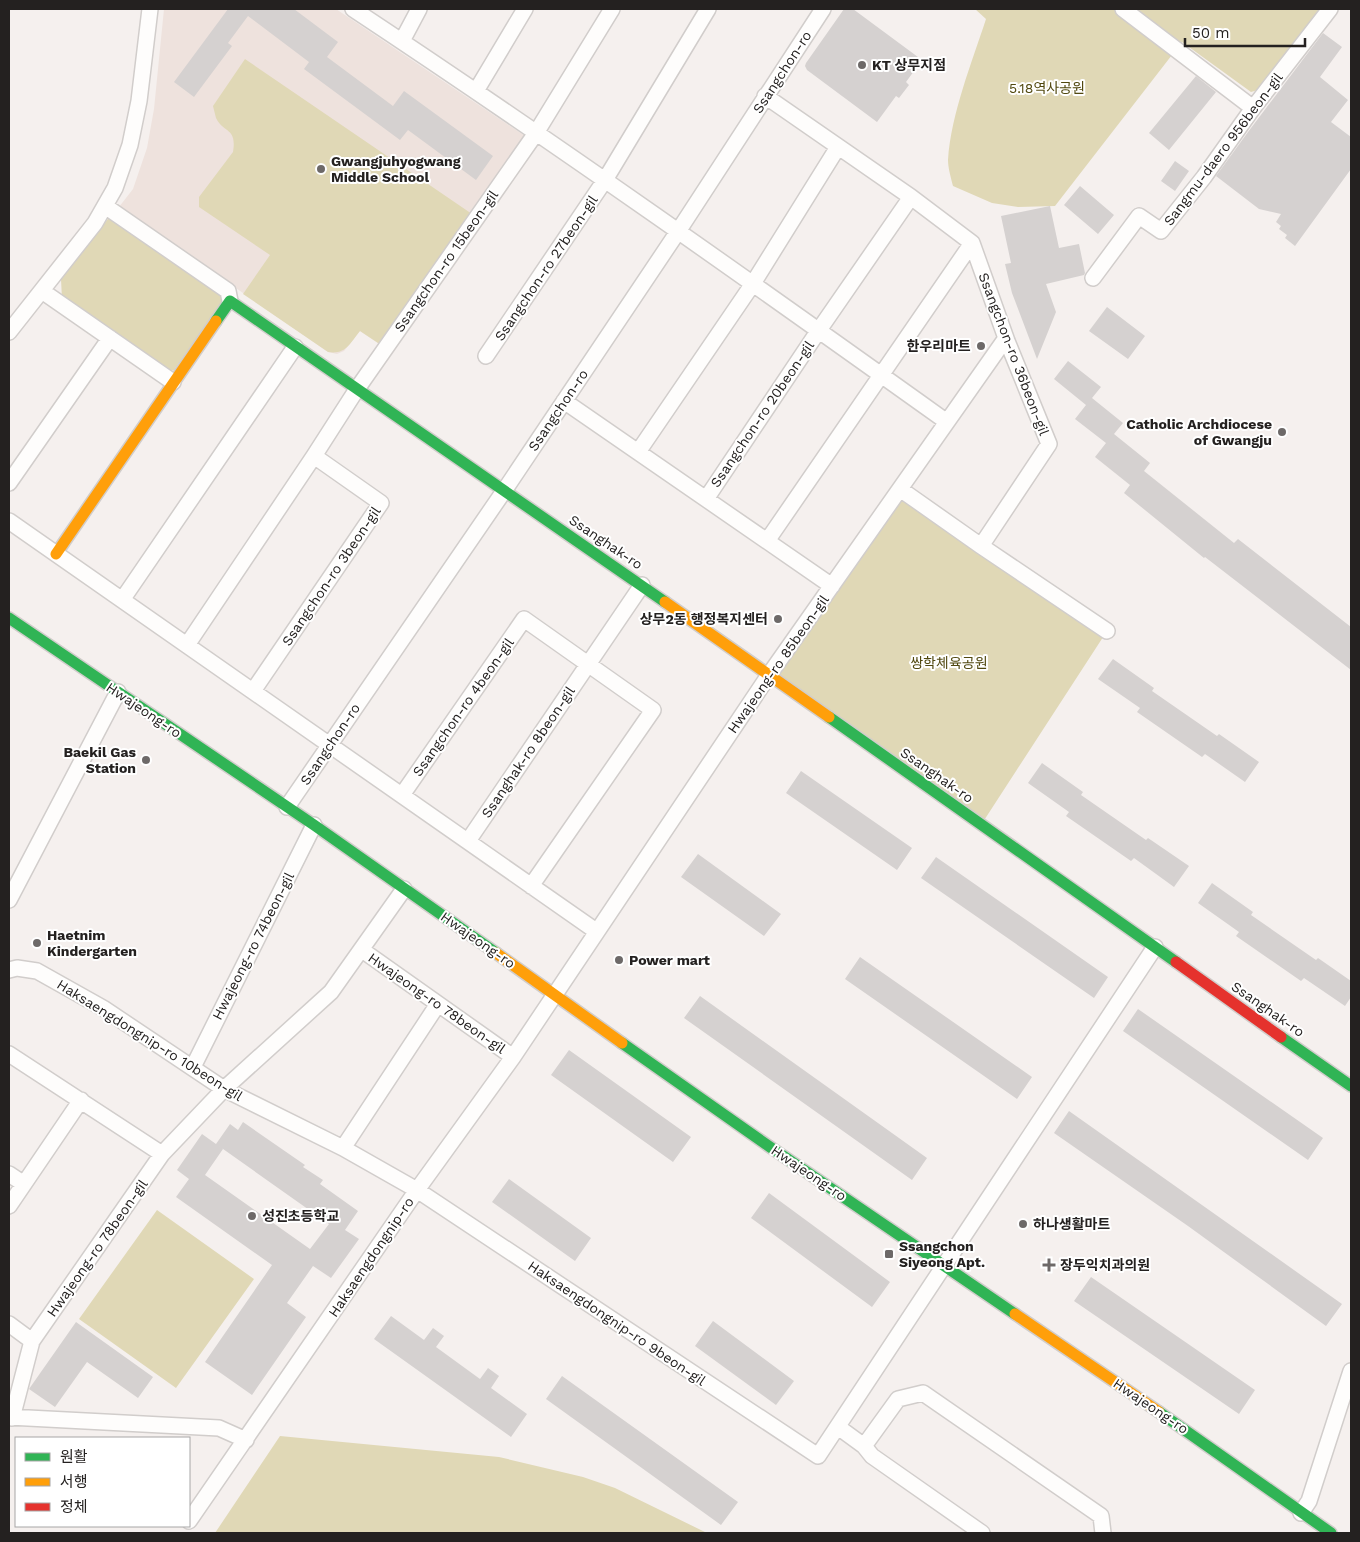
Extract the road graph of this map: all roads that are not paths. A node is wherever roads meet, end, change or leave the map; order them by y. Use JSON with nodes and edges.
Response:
{"nodes":[{"id":1,"x":150,"y":9,"type":"edge"},
{"id":2,"x":353,"y":9,"type":"edge"},
{"id":3,"x":419,"y":9,"type":"edge"},
{"id":4,"x":525,"y":9,"type":"edge"},
{"id":5,"x":612,"y":9,"type":"edge"},
{"id":6,"x":708,"y":9,"type":"edge"},
{"id":7,"x":823,"y":9,"type":"edge"},
{"id":8,"x":1122,"y":9,"type":"edge"},
{"id":9,"x":1330,"y":9,"type":"edge"},
{"id":10,"x":402,"y":41,"type":"junction"},
{"id":11,"x":476,"y":92,"type":"junction"},
{"id":12,"x":765,"y":96,"type":"junction"},
{"id":13,"x":1253,"y":108,"type":"junction"},
{"id":14,"x":536,"y":132,"type":"junction"},
{"id":15,"x":838,"y":146,"type":"junction"},
{"id":16,"x":605,"y":180,"type":"junction"},
{"id":17,"x":911,"y":198,"type":"junction"},
{"id":18,"x":105,"y":206,"type":"junction"},
{"id":19,"x":679,"y":230,"type":"junction"},
{"id":20,"x":972,"y":243,"type":"junction"},
{"id":21,"x":1093,"y":278,"type":"dead end"},
{"id":22,"x":752,"y":284,"type":"junction"},
{"id":23,"x":42,"y":292,"type":"junction"},
{"id":24,"x":230,"y":301,"type":"junction"},
{"id":25,"x":819,"y":330,"type":"junction"},
{"id":26,"x":9,"y":332,"type":"edge"},
{"id":27,"x":110,"y":338,"type":"junction"},
{"id":28,"x":1006,"y":338,"type":"junction"},
{"id":29,"x":295,"y":347,"type":"junction"},
{"id":30,"x":486,"y":356,"type":"dead end"},
{"id":31,"x":881,"y":374,"type":"junction"},
{"id":32,"x":173,"y":382,"type":"junction"},
{"id":33,"x":357,"y":389,"type":"junction"},
{"id":34,"x":564,"y":401,"type":"junction"},
{"id":35,"x":947,"y":422,"type":"junction"},
{"id":36,"x":638,"y":452,"type":"junction"},
{"id":37,"x":314,"y":456,"type":"junction"},
{"id":38,"x":9,"y":483,"type":"edge"},
{"id":39,"x":900,"y":489,"type":"junction"},
{"id":40,"x":504,"y":491,"type":"junction"},
{"id":41,"x":706,"y":499,"type":"junction"},
{"id":42,"x":9,"y":521,"type":"edge"},
{"id":43,"x":767,"y":541,"type":"junction"},
{"id":44,"x":980,"y":546,"type":"junction"},
{"id":45,"x":56,"y":554,"type":"junction"},
{"id":46,"x":642,"y":585,"type":"junction"},
{"id":47,"x":832,"y":586,"type":"junction"},
{"id":48,"x":122,"y":600,"type":"junction"},
{"id":49,"x":9,"y":618,"type":"edge"},
{"id":50,"x":1107,"y":631,"type":"dead end"},
{"id":51,"x":187,"y":645,"type":"junction"},
{"id":52,"x":588,"y":663,"type":"junction"},
{"id":53,"x":769,"y":675,"type":"junction"},
{"id":54,"x":253,"y":691,"type":"junction"},
{"id":55,"x":118,"y":692,"type":"junction"},
{"id":56,"x":329,"y":744,"type":"junction"},
{"id":57,"x":402,"y":795,"type":"junction"},
{"id":58,"x":287,"y":807,"type":"junction"},
{"id":59,"x":314,"y":825,"type":"junction"},
{"id":60,"x":468,"y":841,"type":"junction"},
{"id":61,"x":531,"y":886,"type":"junction"},
{"id":62,"x":404,"y":889,"type":"junction"},
{"id":63,"x":9,"y":900,"type":"edge"},
{"id":64,"x":596,"y":931,"type":"junction"},
{"id":65,"x":1155,"y":947,"type":"junction"},
{"id":66,"x":362,"y":950,"type":"junction"},
{"id":67,"x":9,"y":970,"type":"edge"},
{"id":68,"x":555,"y":994,"type":"junction"},
{"id":69,"x":438,"y":1004,"type":"junction"},
{"id":70,"x":9,"y":1054,"type":"edge"},
{"id":71,"x":513,"y":1057,"type":"junction"},
{"id":72,"x":193,"y":1067,"type":"junction"},
{"id":73,"x":1351,"y":1086,"type":"edge"},
{"id":74,"x":224,"y":1089,"type":"junction"},
{"id":75,"x":80,"y":1100,"type":"junction"},
{"id":76,"x":343,"y":1148,"type":"junction"},
{"id":77,"x":162,"y":1154,"type":"junction"},
{"id":78,"x":9,"y":1174,"type":"edge"},
{"id":79,"x":24,"y":1184,"type":"junction"},
{"id":80,"x":417,"y":1190,"type":"junction"},
{"id":81,"x":9,"y":1206,"type":"edge"},
{"id":82,"x":944,"y":1265,"type":"junction"},
{"id":83,"x":9,"y":1324,"type":"edge"},
{"id":84,"x":32,"y":1341,"type":"junction"},
{"id":85,"x":1351,"y":1372,"type":"edge"},
{"id":86,"x":10,"y":1418,"type":"edge"},
{"id":87,"x":838,"y":1427,"type":"junction"},
{"id":88,"x":246,"y":1440,"type":"junction"},
{"id":89,"x":864,"y":1446,"type":"junction"},
{"id":90,"x":1302,"y":1513,"type":"junction"},
{"id":91,"x":190,"y":1521,"type":"edge"},
{"id":92,"x":982,"y":1533,"type":"edge"},
{"id":93,"x":1103,"y":1533,"type":"edge"},
{"id":94,"x":1331,"y":1533,"type":"edge"}],
"edges":[{"from":1,"to":18,"type":"street"},
{"from":2,"to":10,"type":"street","name":"Ssangchon-ro 27beon-gil"},
{"from":3,"to":10,"type":"street"},
{"from":4,"to":11,"type":"street"},
{"from":5,"to":14,"type":"street"},
{"from":6,"to":16,"type":"street","name":"Ssangchon-ro 27beon-gil"},
{"from":7,"to":12,"type":"street","name":"Ssangchon-ro"},
{"from":8,"to":13,"type":"street"},
{"from":9,"to":13,"type":"street","name":"Sangmu-daero 956beon-gil"},
{"from":10,"to":11,"type":"street","name":"Ssangchon-ro 27beon-gil"},
{"from":11,"to":14,"type":"street","name":"Ssangchon-ro 27beon-gil"},
{"from":12,"to":15,"type":"street"},
{"from":12,"to":19,"type":"street","name":"Ssangchon-ro"},
{"from":13,"to":21,"type":"street","name":"Sangmu-daero 956beon-gil"},
{"from":14,"to":16,"type":"street","name":"Ssangchon-ro 27beon-gil"},
{"from":14,"to":33,"type":"street","name":"Ssangchon-ro 15beon-gil"},
{"from":15,"to":17,"type":"street"},
{"from":15,"to":22,"type":"street"},
{"from":16,"to":19,"type":"street","name":"Ssangchon-ro 27beon-gil"},
{"from":16,"to":30,"type":"street","name":"Ssangchon-ro 27beon-gil"},
{"from":17,"to":20,"type":"street"},
{"from":17,"to":25,"type":"street","name":"Ssangchon-ro 20beon-gil"},
{"from":18,"to":23,"type":"street"},
{"from":18,"to":24,"type":"street"},
{"from":19,"to":22,"type":"street","name":"Ssangchon-ro 27beon-gil"},
{"from":19,"to":34,"type":"street","name":"Ssangchon-ro"},
{"from":20,"to":28,"type":"street","name":"Ssangchon-ro 36beon-gil"},
{"from":20,"to":31,"type":"street"},
{"from":22,"to":25,"type":"street","name":"Ssangchon-ro 27beon-gil"},
{"from":22,"to":36,"type":"street"},
{"from":23,"to":26,"type":"street"},
{"from":23,"to":27,"type":"street"},
{"from":24,"to":29,"type":"street"},
{"from":24,"to":32,"type":"street"},
{"from":25,"to":31,"type":"street","name":"Ssangchon-ro 27beon-gil"},
{"from":25,"to":41,"type":"street","name":"Ssangchon-ro 20beon-gil"},
{"from":27,"to":32,"type":"street"},
{"from":27,"to":38,"type":"street"},
{"from":28,"to":35,"type":"street","name":"Hwajeong-ro 85beon-gil"},
{"from":28,"to":44,"type":"street","name":"Ssangchon-ro 36beon-gil"},
{"from":29,"to":33,"type":"street"},
{"from":29,"to":48,"type":"street"},
{"from":31,"to":35,"type":"street","name":"Ssangchon-ro 27beon-gil"},
{"from":31,"to":43,"type":"street"},
{"from":32,"to":45,"type":"street"},
{"from":33,"to":37,"type":"street"},
{"from":33,"to":40,"type":"street"},
{"from":34,"to":36,"type":"street","name":"Ssangchon-ro 20beon-gil"},
{"from":34,"to":40,"type":"street","name":"Ssangchon-ro"},
{"from":35,"to":39,"type":"street","name":"Hwajeong-ro 85beon-gil"},
{"from":36,"to":41,"type":"street","name":"Ssangchon-ro 20beon-gil"},
{"from":37,"to":51,"type":"street"},
{"from":37,"to":54,"type":"street","name":"Ssangchon-ro 3beon-gil"},
{"from":39,"to":44,"type":"street"},
{"from":39,"to":47,"type":"street","name":"Hwajeong-ro 85beon-gil"},
{"from":40,"to":46,"type":"street","name":"Ssanghak-ro"},
{"from":40,"to":56,"type":"street","name":"Ssangchon-ro"},
{"from":41,"to":43,"type":"street","name":"Ssangchon-ro 20beon-gil"},
{"from":42,"to":45,"type":"street"},
{"from":43,"to":47,"type":"street","name":"Ssangchon-ro 20beon-gil"},
{"from":44,"to":50,"type":"street"},
{"from":45,"to":48,"type":"street"},
{"from":46,"to":52,"type":"street","name":"Ssanghak-ro 8beon-gil"},
{"from":46,"to":53,"type":"street","name":"Ssanghak-ro"},
{"from":47,"to":53,"type":"street","name":"Hwajeong-ro 85beon-gil"},
{"from":48,"to":51,"type":"street"},
{"from":49,"to":55,"type":"street","name":"Hwajeong-ro"},
{"from":51,"to":54,"type":"street"},
{"from":52,"to":57,"type":"street","name":"Ssangchon-ro 4beon-gil"},
{"from":52,"to":60,"type":"street","name":"Ssanghak-ro 8beon-gil"},
{"from":52,"to":61,"type":"street"},
{"from":53,"to":64,"type":"street","name":"Hwajeong-ro 85beon-gil"},
{"from":53,"to":65,"type":"street","name":"Ssanghak-ro"},
{"from":54,"to":56,"type":"street"},
{"from":55,"to":58,"type":"street","name":"Hwajeong-ro"},
{"from":55,"to":63,"type":"street"},
{"from":56,"to":57,"type":"street"},
{"from":56,"to":58,"type":"street","name":"Ssangchon-ro"},
{"from":57,"to":60,"type":"street"},
{"from":58,"to":59,"type":"street","name":"Hwajeong-ro"},
{"from":59,"to":62,"type":"street","name":"Hwajeong-ro"},
{"from":59,"to":72,"type":"street","name":"Hwajeong-ro 74beon-gil"},
{"from":60,"to":61,"type":"street"},
{"from":61,"to":64,"type":"street"},
{"from":62,"to":66,"type":"street","name":"Hwajeong-ro 78beon-gil"},
{"from":62,"to":68,"type":"street","name":"Hwajeong-ro"},
{"from":64,"to":68,"type":"street","name":"Hwajeong-ro 85beon-gil"},
{"from":65,"to":73,"type":"street","name":"Ssanghak-ro"},
{"from":65,"to":82,"type":"street"},
{"from":66,"to":69,"type":"street","name":"Hwajeong-ro 78beon-gil"},
{"from":66,"to":74,"type":"street","name":"Hwajeong-ro 78beon-gil"},
{"from":67,"to":72,"type":"street","name":"Haksaengdongnip-ro 10beon-gil"},
{"from":68,"to":71,"type":"street","name":"Haksaengdongnip-ro"},
{"from":68,"to":82,"type":"street","name":"Hwajeong-ro"},
{"from":69,"to":71,"type":"street","name":"Hwajeong-ro 78beon-gil"},
{"from":69,"to":76,"type":"street"},
{"from":70,"to":75,"type":"street"},
{"from":71,"to":80,"type":"street","name":"Haksaengdongnip-ro"},
{"from":72,"to":74,"type":"street","name":"Haksaengdongnip-ro 10beon-gil"},
{"from":74,"to":76,"type":"street","name":"Haksaengdongnip-ro 10beon-gil"},
{"from":74,"to":77,"type":"street","name":"Hwajeong-ro 78beon-gil"},
{"from":75,"to":77,"type":"street"},
{"from":75,"to":79,"type":"street"},
{"from":76,"to":80,"type":"street","name":"Haksaengdongnip-ro 10beon-gil"},
{"from":77,"to":84,"type":"street","name":"Hwajeong-ro 78beon-gil"},
{"from":78,"to":79,"type":"street"},
{"from":79,"to":81,"type":"street"},
{"from":80,"to":87,"type":"street","name":"Haksaengdongnip-ro 9beon-gil"},
{"from":80,"to":88,"type":"street","name":"Haksaengdongnip-ro"},
{"from":82,"to":87,"type":"street"},
{"from":82,"to":90,"type":"street","name":"Hwajeong-ro"},
{"from":83,"to":84,"type":"street"},
{"from":84,"to":86,"type":"street","name":"Hwajeong-ro 78beon-gil"},
{"from":85,"to":90,"type":"street"},
{"from":86,"to":88,"type":"street"},
{"from":87,"to":89,"type":"street"},
{"from":88,"to":91,"type":"street","name":"Haksaengdongnip-ro"},
{"from":89,"to":92,"type":"street"},
{"from":89,"to":93,"type":"street"},
{"from":90,"to":94,"type":"street","name":"Hwajeong-ro"}]}
